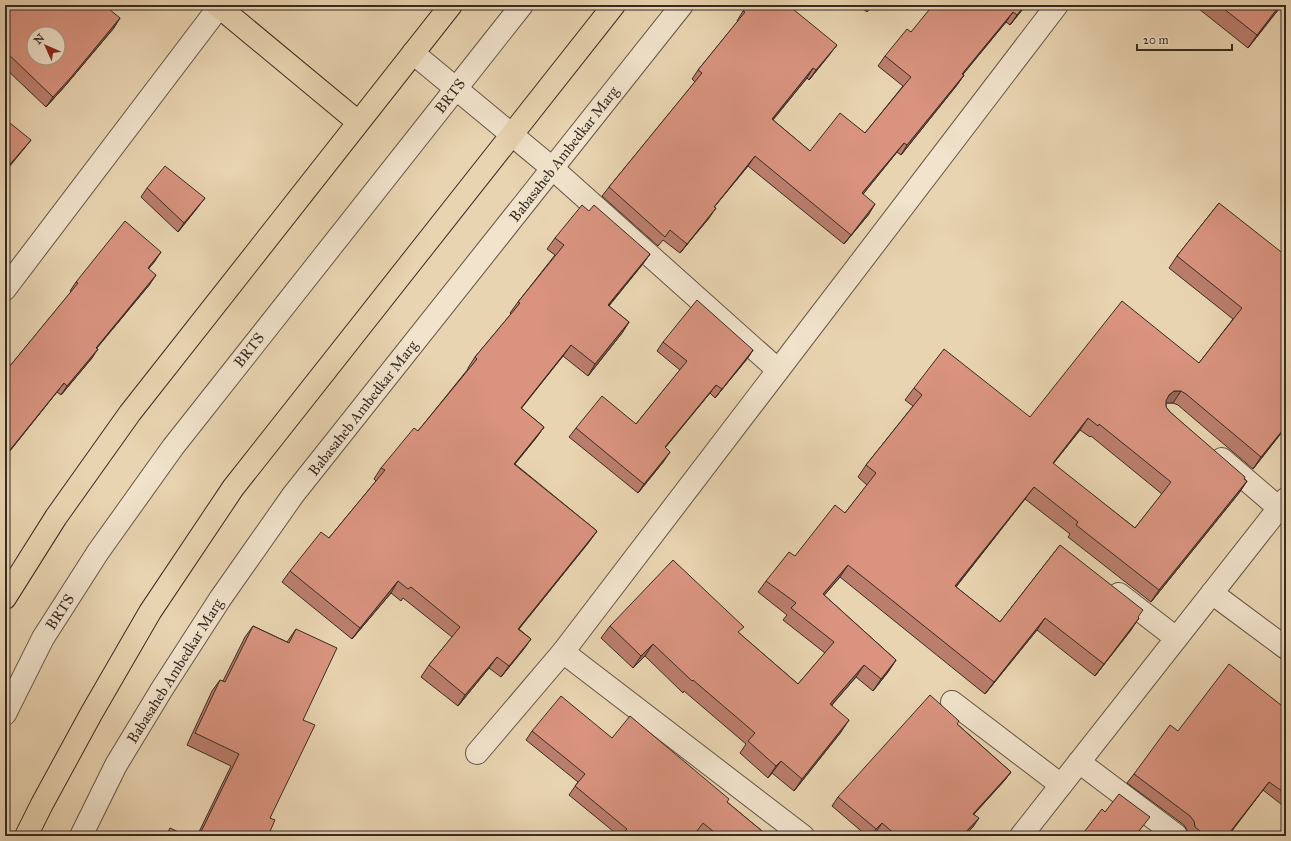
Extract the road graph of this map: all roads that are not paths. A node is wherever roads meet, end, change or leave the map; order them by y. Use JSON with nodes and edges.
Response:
{"nodes":[{"id":1,"x":451,"y":5,"type":"edge"},
{"id":2,"x":522,"y":5,"type":"edge"},
{"id":3,"x":614,"y":5,"type":"edge"},
{"id":4,"x":682,"y":5,"type":"edge"},
{"id":5,"x":1057,"y":5,"type":"edge"},
{"id":6,"x":218,"y":6,"type":"edge"},
{"id":7,"x":413,"y":53,"type":"junction"},
{"id":8,"x":456,"y":89,"type":"junction"},
{"id":9,"x":358,"y":122,"type":"junction"},
{"id":10,"x":511,"y":134,"type":"junction"},
{"id":11,"x":552,"y":168,"type":"junction"},
{"id":12,"x":5,"y":289,"type":"edge"},
{"id":13,"x":778,"y":370,"type":"junction"},
{"id":14,"x":1206,"y":446,"type":"edge"},
{"id":15,"x":1282,"y":504,"type":"edge"},
{"id":16,"x":1103,"y":581,"type":"edge"},
{"id":17,"x":1212,"y":594,"type":"junction"},
{"id":18,"x":5,"y":598,"type":"edge"},
{"id":19,"x":1176,"y":638,"type":"junction"},
{"id":20,"x":1286,"y":648,"type":"edge"},
{"id":21,"x":563,"y":652,"type":"junction"},
{"id":22,"x":952,"y":702,"type":"dead end"},
{"id":23,"x":5,"y":714,"type":"edge"},
{"id":24,"x":477,"y":753,"type":"dead end"},
{"id":25,"x":1079,"y":762,"type":"junction"},
{"id":26,"x":1061,"y":785,"type":"junction"},
{"id":27,"x":1176,"y":835,"type":"dead end"},
{"id":28,"x":26,"y":836,"type":"edge"},
{"id":29,"x":81,"y":836,"type":"edge"},
{"id":30,"x":803,"y":836,"type":"edge"},
{"id":31,"x":1021,"y":836,"type":"edge"}],
"edges":[{"from":1,"to":7,"type":"main road"},
{"from":2,"to":8,"type":"street","name":"BRTS"},
{"from":3,"to":10,"type":"main road"},
{"from":4,"to":11,"type":"street","name":"Babasaheb Ambedkar Marg"},
{"from":5,"to":13,"type":"street"},
{"from":6,"to":9,"type":"main road"},
{"from":6,"to":12,"type":"street"},
{"from":7,"to":8,"type":"street"},
{"from":7,"to":9,"type":"main road"},
{"from":8,"to":10,"type":"street"},
{"from":8,"to":23,"type":"street","name":"BRTS"},
{"from":9,"to":18,"type":"main road"},
{"from":10,"to":11,"type":"street"},
{"from":10,"to":28,"type":"main road"},
{"from":11,"to":13,"type":"street"},
{"from":11,"to":29,"type":"street","name":"Babasaheb Ambedkar Marg"},
{"from":13,"to":21,"type":"street"},
{"from":14,"to":15,"type":"street"},
{"from":15,"to":17,"type":"street"},
{"from":16,"to":19,"type":"street"},
{"from":17,"to":19,"type":"street"},
{"from":17,"to":20,"type":"street"},
{"from":19,"to":25,"type":"street"},
{"from":21,"to":24,"type":"street"},
{"from":21,"to":30,"type":"street"},
{"from":22,"to":26,"type":"street"},
{"from":25,"to":26,"type":"street"},
{"from":25,"to":27,"type":"street"},
{"from":26,"to":31,"type":"street"}]}
